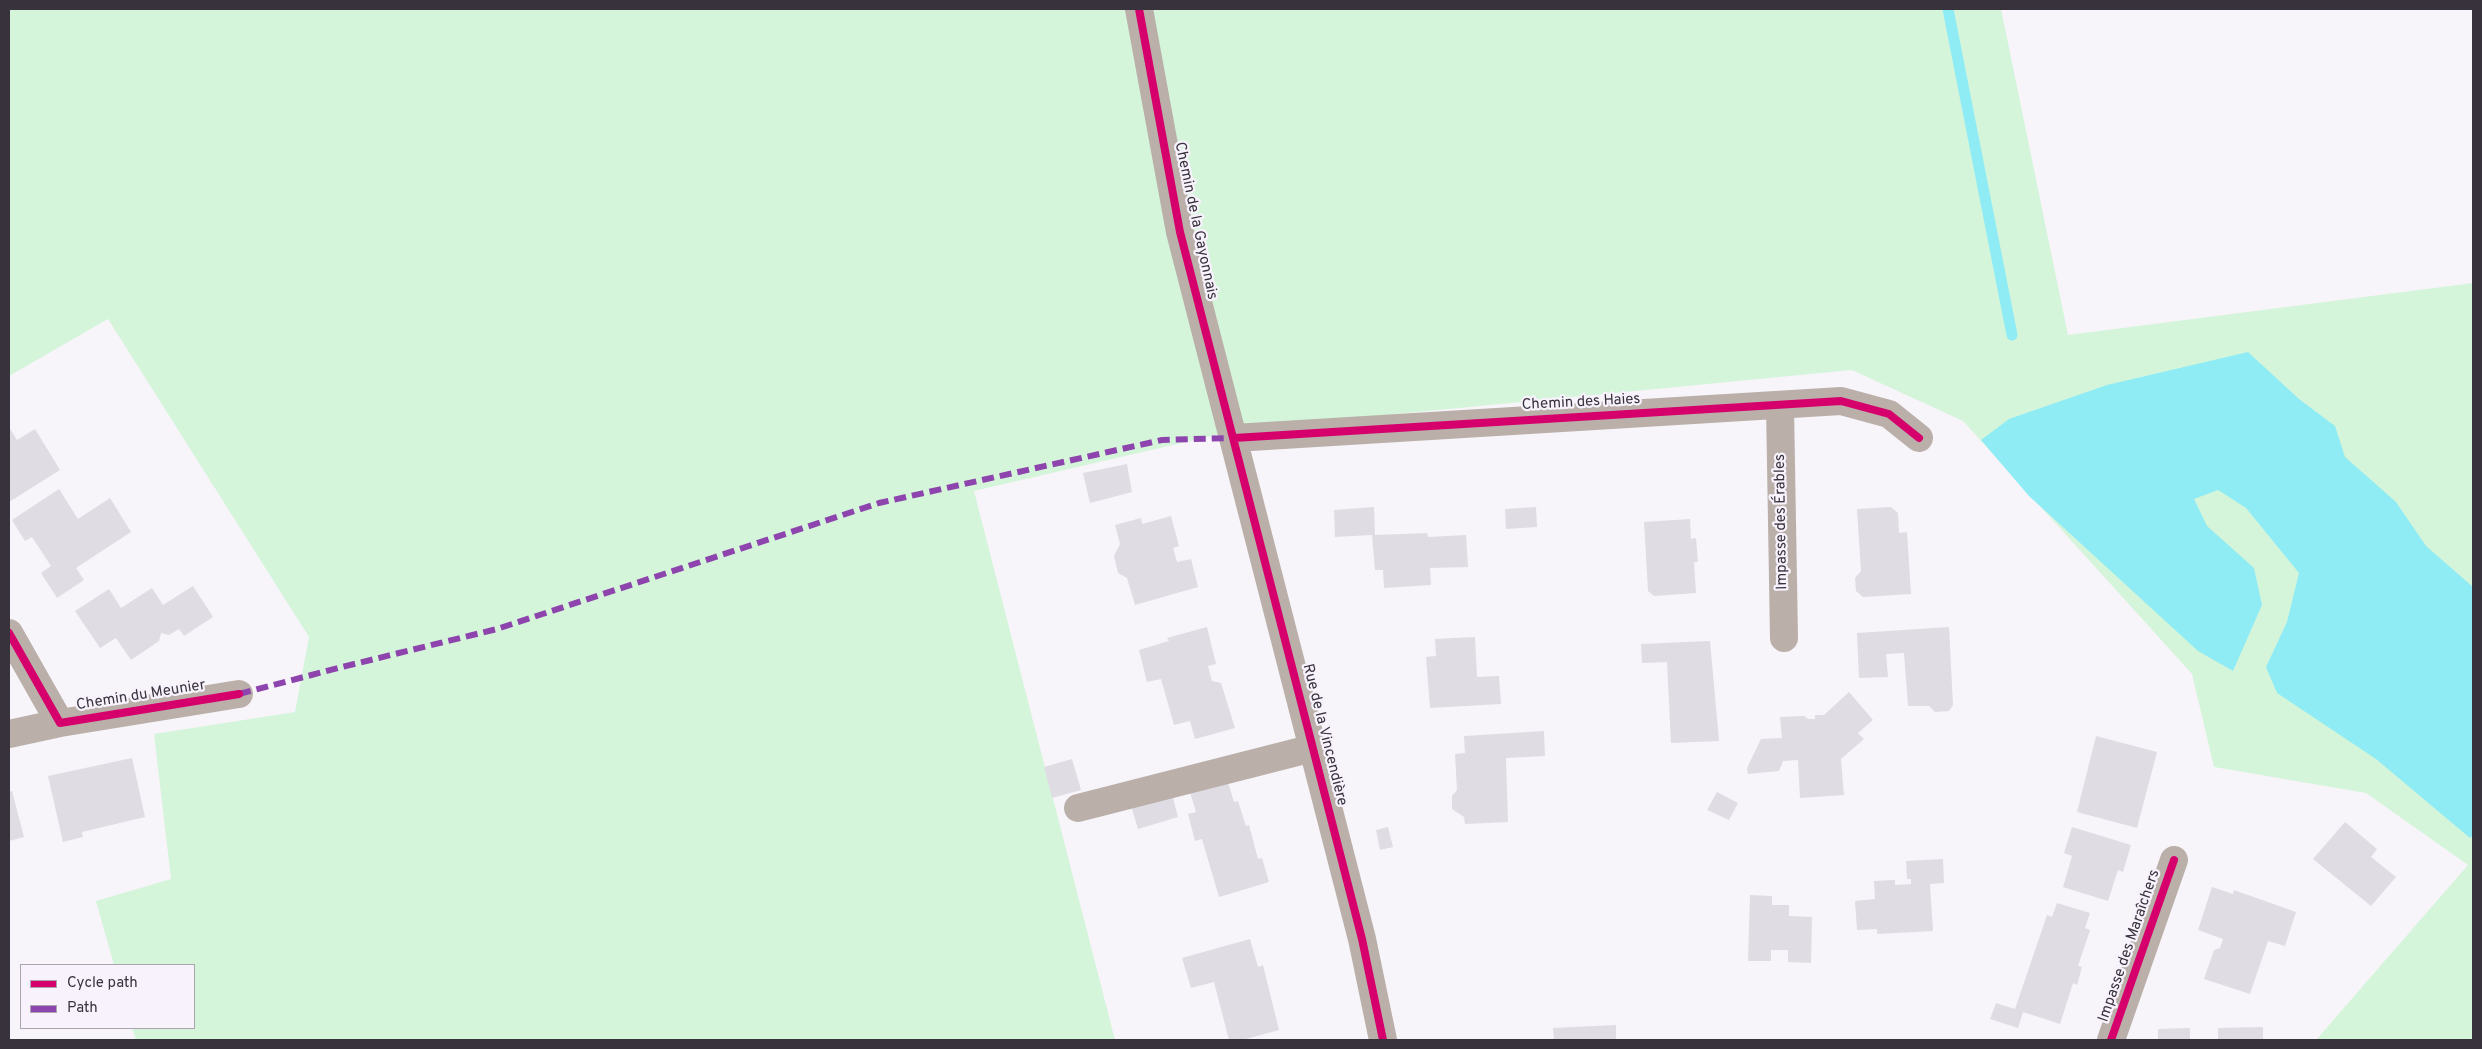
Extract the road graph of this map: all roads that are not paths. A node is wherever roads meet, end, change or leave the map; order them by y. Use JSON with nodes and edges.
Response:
{"nodes":[{"id":1,"x":1138,"y":9,"type":"edge"},
{"id":2,"x":1780,"y":406,"type":"junction"},
{"id":3,"x":1234,"y":438,"type":"junction"},
{"id":4,"x":1919,"y":438,"type":"dead end"},
{"id":5,"x":9,"y":633,"type":"edge"},
{"id":6,"x":1784,"y":638,"type":"dead end"},
{"id":7,"x":239,"y":694,"type":"dead end"},
{"id":8,"x":60,"y":723,"type":"junction"},
{"id":9,"x":9,"y":734,"type":"edge"},
{"id":10,"x":1313,"y":748,"type":"junction"},
{"id":11,"x":1078,"y":808,"type":"dead end"},
{"id":12,"x":2174,"y":860,"type":"dead end"},
{"id":13,"x":1383,"y":1040,"type":"edge"},
{"id":14,"x":2111,"y":1040,"type":"edge"}],
"edges":[{"from":1,"to":3,"type":"street","name":"Chemin de la Gayonnais"},
{"from":2,"to":3,"type":"street","name":"Chemin des Haies"},
{"from":2,"to":4,"type":"street","name":"Chemin des Haies"},
{"from":2,"to":6,"type":"street","name":"Impasse des Érables"},
{"from":3,"to":10,"type":"street","name":"Rue de la Vincendière"},
{"from":5,"to":8,"type":"street","name":"Chemin du Meunier"},
{"from":7,"to":8,"type":"street","name":"Chemin du Meunier"},
{"from":8,"to":9,"type":"street","name":"Chemin du Meunier"},
{"from":10,"to":11,"type":"street"},
{"from":10,"to":13,"type":"street","name":"Rue de la Vincendière"},
{"from":12,"to":14,"type":"street","name":"Impasse des Maraîchers"}]}
